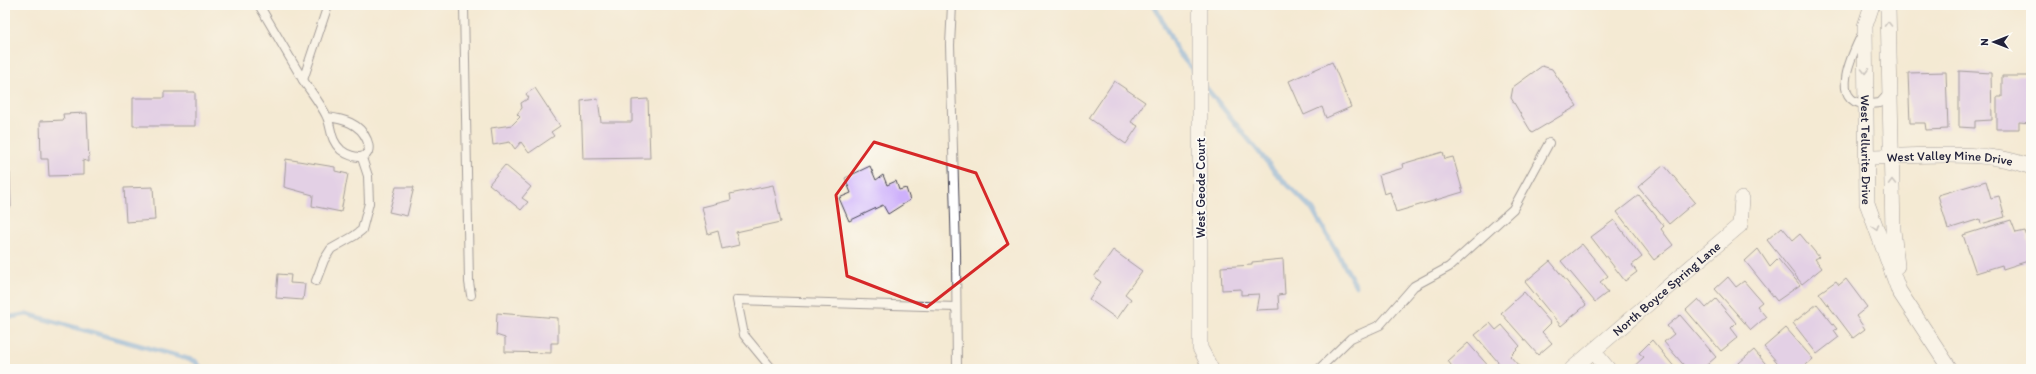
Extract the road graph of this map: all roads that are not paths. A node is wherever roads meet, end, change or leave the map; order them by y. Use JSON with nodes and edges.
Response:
{"nodes":[{"id":1,"x":258,"y":5,"type":"edge"},
{"id":2,"x":328,"y":5,"type":"edge"},
{"id":3,"x":464,"y":5,"type":"edge"},
{"id":4,"x":952,"y":5,"type":"edge"},
{"id":5,"x":1200,"y":5,"type":"edge"},
{"id":6,"x":1872,"y":5,"type":"edge"},
{"id":7,"x":1886,"y":5,"type":"edge"},
{"id":8,"x":1865,"y":28,"type":"junction"},
{"id":9,"x":303,"y":80,"type":"junction"},
{"id":10,"x":1890,"y":92,"type":"junction"},
{"id":11,"x":1866,"y":104,"type":"junction"},
{"id":12,"x":327,"y":117,"type":"junction"},
{"id":13,"x":1549,"y":143,"type":"dead end"},
{"id":14,"x":1867,"y":157,"type":"junction"},
{"id":15,"x":1891,"y":157,"type":"junction"},
{"id":16,"x":362,"y":158,"type":"junction"},
{"id":17,"x":2031,"y":167,"type":"edge"},
{"id":18,"x":1742,"y":199,"type":"dead end"},
{"id":19,"x":316,"y":281,"type":"dead end"},
{"id":20,"x":1899,"y":291,"type":"junction"},
{"id":21,"x":471,"y":295,"type":"dead end"},
{"id":22,"x":956,"y":307,"type":"junction"},
{"id":23,"x":1594,"y":352,"type":"junction"},
{"id":24,"x":772,"y":369,"type":"edge"},
{"id":25,"x":956,"y":369,"type":"edge"},
{"id":26,"x":1211,"y":369,"type":"edge"},
{"id":27,"x":1319,"y":369,"type":"edge"},
{"id":28,"x":1572,"y":369,"type":"edge"},
{"id":29,"x":1608,"y":369,"type":"edge"},
{"id":30,"x":1950,"y":369,"type":"edge"}],
"edges":[{"from":1,"to":9,"type":"lane"},
{"from":2,"to":9,"type":"lane"},
{"from":3,"to":21,"type":"lane"},
{"from":4,"to":22,"type":"lane"},
{"from":5,"to":26,"type":"street","name":"West Geode Court"},
{"from":6,"to":8,"type":"street","name":"West Tellurite Drive"},
{"from":10,"to":7,"type":"street","name":"West Tellurite Drive","one_way":true},
{"from":8,"to":11,"type":"street","name":"West Tellurite Drive","one_way":true},
{"from":8,"to":11,"type":"lane"},
{"from":9,"to":12,"type":"lane"},
{"from":10,"to":11,"type":"lane"},
{"from":10,"to":15,"type":"street","name":"West Tellurite Drive"},
{"from":11,"to":14,"type":"street","name":"West Tellurite Drive"},
{"from":12,"to":16,"type":"lane"},
{"from":12,"to":16,"type":"lane"},
{"from":13,"to":27,"type":"lane"},
{"from":14,"to":15,"type":"street","name":"West Valley Mine Drive"},
{"from":14,"to":20,"type":"street","name":"West Tellurite Drive","one_way":true},
{"from":15,"to":17,"type":"street","name":"West Valley Mine Drive"},
{"from":20,"to":15,"type":"street","name":"West Tellurite Drive","one_way":true},
{"from":16,"to":19,"type":"lane"},
{"from":18,"to":23,"type":"street","name":"North Boyce Spring Lane"},
{"from":20,"to":30,"type":"street","name":"West Tellurite Drive"},
{"from":22,"to":24,"type":"lane"},
{"from":22,"to":25,"type":"lane"},
{"from":23,"to":28,"type":"street","name":"North Boyce Spring Lane"},
{"from":23,"to":29,"type":"street"}]}
